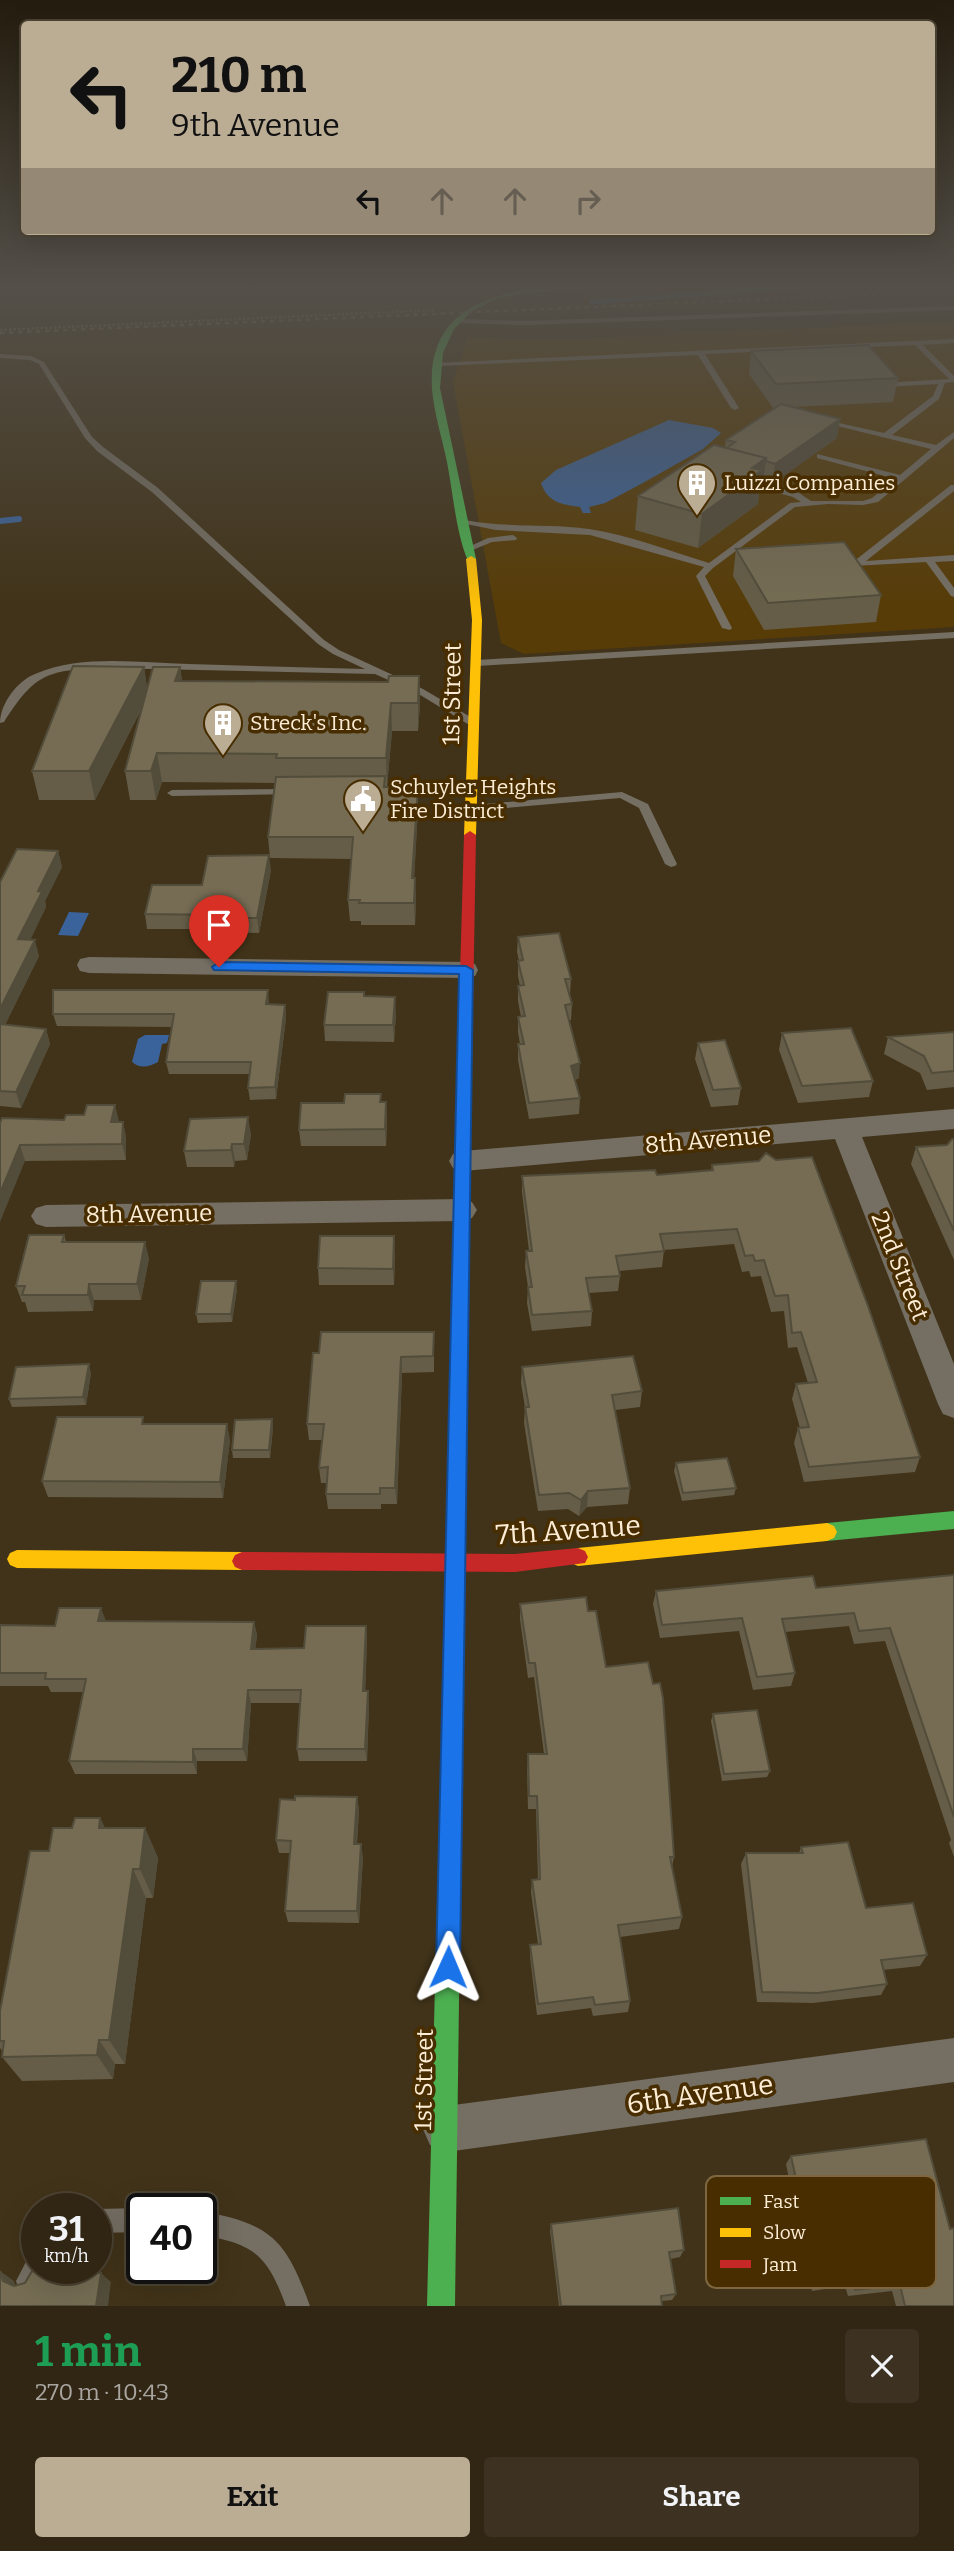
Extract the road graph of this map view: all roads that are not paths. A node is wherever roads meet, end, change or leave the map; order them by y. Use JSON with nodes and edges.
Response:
{"nodes":[{"id":1,"x":60,"y":394,"type":"edge"},
{"id":2,"x":437,"y":394,"type":"edge"},
{"id":3,"x":727,"y":394,"type":"edge"},
{"id":4,"x":938,"y":394,"type":"edge"},
{"id":5,"x":736,"y":408,"type":"dead end"},
{"id":6,"x":815,"y":419,"type":"edge"},
{"id":7,"x":954,"y":434,"type":"edge"},
{"id":8,"x":886,"y":436,"type":"junction"},
{"id":9,"x":937,"y":448,"type":"junction"},
{"id":10,"x":820,"y":456,"type":"edge"},
{"id":11,"x":732,"y":478,"type":"edge"},
{"id":12,"x":901,"y":478,"type":"junction"},
{"id":13,"x":954,"y":487,"type":"edge"},
{"id":14,"x":808,"y":503,"type":"junction"},
{"id":15,"x":465,"y":523,"type":"junction"},
{"id":16,"x":552,"y":532,"type":"junction"},
{"id":17,"x":470,"y":548,"type":"junction"},
{"id":18,"x":954,"y":558,"type":"edge"},
{"id":19,"x":929,"y":560,"type":"junction"},
{"id":20,"x":710,"y":566,"type":"junction"},
{"id":21,"x":954,"y":594,"type":"edge"},
{"id":22,"x":727,"y":628,"type":"dead end"},
{"id":23,"x":954,"y":635,"type":"edge"},
{"id":24,"x":477,"y":663,"type":"junction"},
{"id":25,"x":379,"y":672,"type":"junction"},
{"id":26,"x":0,"y":720,"type":"edge"},
{"id":27,"x":475,"y":724,"type":"junction"},
{"id":28,"x":309,"y":792,"type":"edge"},
{"id":29,"x":390,"y":792,"type":"edge"},
{"id":30,"x":172,"y":793,"type":"dead end"},
{"id":31,"x":472,"y":800,"type":"junction"},
{"id":32,"x":671,"y":864,"type":"dead end"},
{"id":33,"x":89,"y":965,"type":"dead end"},
{"id":34,"x":466,"y":970,"type":"junction"},
{"id":35,"x":954,"y":1119,"type":"edge"},
{"id":36,"x":845,"y":1128,"type":"junction"},
{"id":37,"x":463,"y":1161,"type":"junction"},
{"id":38,"x":462,"y":1210,"type":"junction"},
{"id":39,"x":46,"y":1216,"type":"dead end"},
{"id":40,"x":954,"y":1404,"type":"edge"},
{"id":41,"x":954,"y":1520,"type":"edge"},
{"id":42,"x":17,"y":1559,"type":"dead end"},
{"id":43,"x":454,"y":1563,"type":"junction"},
{"id":44,"x":954,"y":2060,"type":"edge"},
{"id":45,"x":446,"y":2129,"type":"junction"},
{"id":46,"x":217,"y":2227,"type":"edge"},
{"id":47,"x":298,"y":2306,"type":"edge"},
{"id":48,"x":441,"y":2306,"type":"edge"}],
"edges":[{"from":1,"to":25,"type":"lane"},
{"from":2,"to":15,"type":"street","name":"1st Street"},
{"from":3,"to":5,"type":"lane"},
{"from":4,"to":8,"type":"lane"},
{"from":6,"to":8,"type":"lane"},
{"from":7,"to":9,"type":"lane"},
{"from":8,"to":9,"type":"lane"},
{"from":9,"to":12,"type":"lane"},
{"from":10,"to":12,"type":"lane"},
{"from":11,"to":14,"type":"lane"},
{"from":12,"to":14,"type":"lane"},
{"from":13,"to":19,"type":"lane"},
{"from":14,"to":20,"type":"lane"},
{"from":15,"to":16,"type":"lane"},
{"from":15,"to":17,"type":"street","name":"1st Street"},
{"from":16,"to":17,"type":"lane"},
{"from":16,"to":20,"type":"lane"},
{"from":17,"to":24,"type":"street","name":"1st Street"},
{"from":18,"to":19,"type":"lane"},
{"from":19,"to":21,"type":"lane"},
{"from":20,"to":22,"type":"lane"},
{"from":23,"to":24,"type":"lane"},
{"from":24,"to":27,"type":"street","name":"1st Street"},
{"from":25,"to":26,"type":"lane"},
{"from":25,"to":27,"type":"lane"},
{"from":27,"to":31,"type":"street","name":"1st Street"},
{"from":28,"to":30,"type":"lane"},
{"from":29,"to":31,"type":"lane"},
{"from":31,"to":32,"type":"lane"},
{"from":31,"to":34,"type":"street","name":"1st Street"},
{"from":33,"to":34,"type":"street"},
{"from":34,"to":37,"type":"street","name":"1st Street"},
{"from":35,"to":36,"type":"street","name":"8th Avenue"},
{"from":36,"to":37,"type":"street","name":"8th Avenue"},
{"from":36,"to":40,"type":"street","name":"2nd Street"},
{"from":37,"to":38,"type":"street","name":"1st Street"},
{"from":38,"to":39,"type":"street","name":"8th Avenue"},
{"from":38,"to":43,"type":"street","name":"1st Street"},
{"from":41,"to":43,"type":"street","name":"7th Avenue"},
{"from":42,"to":43,"type":"street","name":"7th Avenue"},
{"from":43,"to":45,"type":"street","name":"1st Street"},
{"from":44,"to":45,"type":"street","name":"6th Avenue"},
{"from":45,"to":48,"type":"street","name":"1st Street"},
{"from":46,"to":47,"type":"lane"}]}
